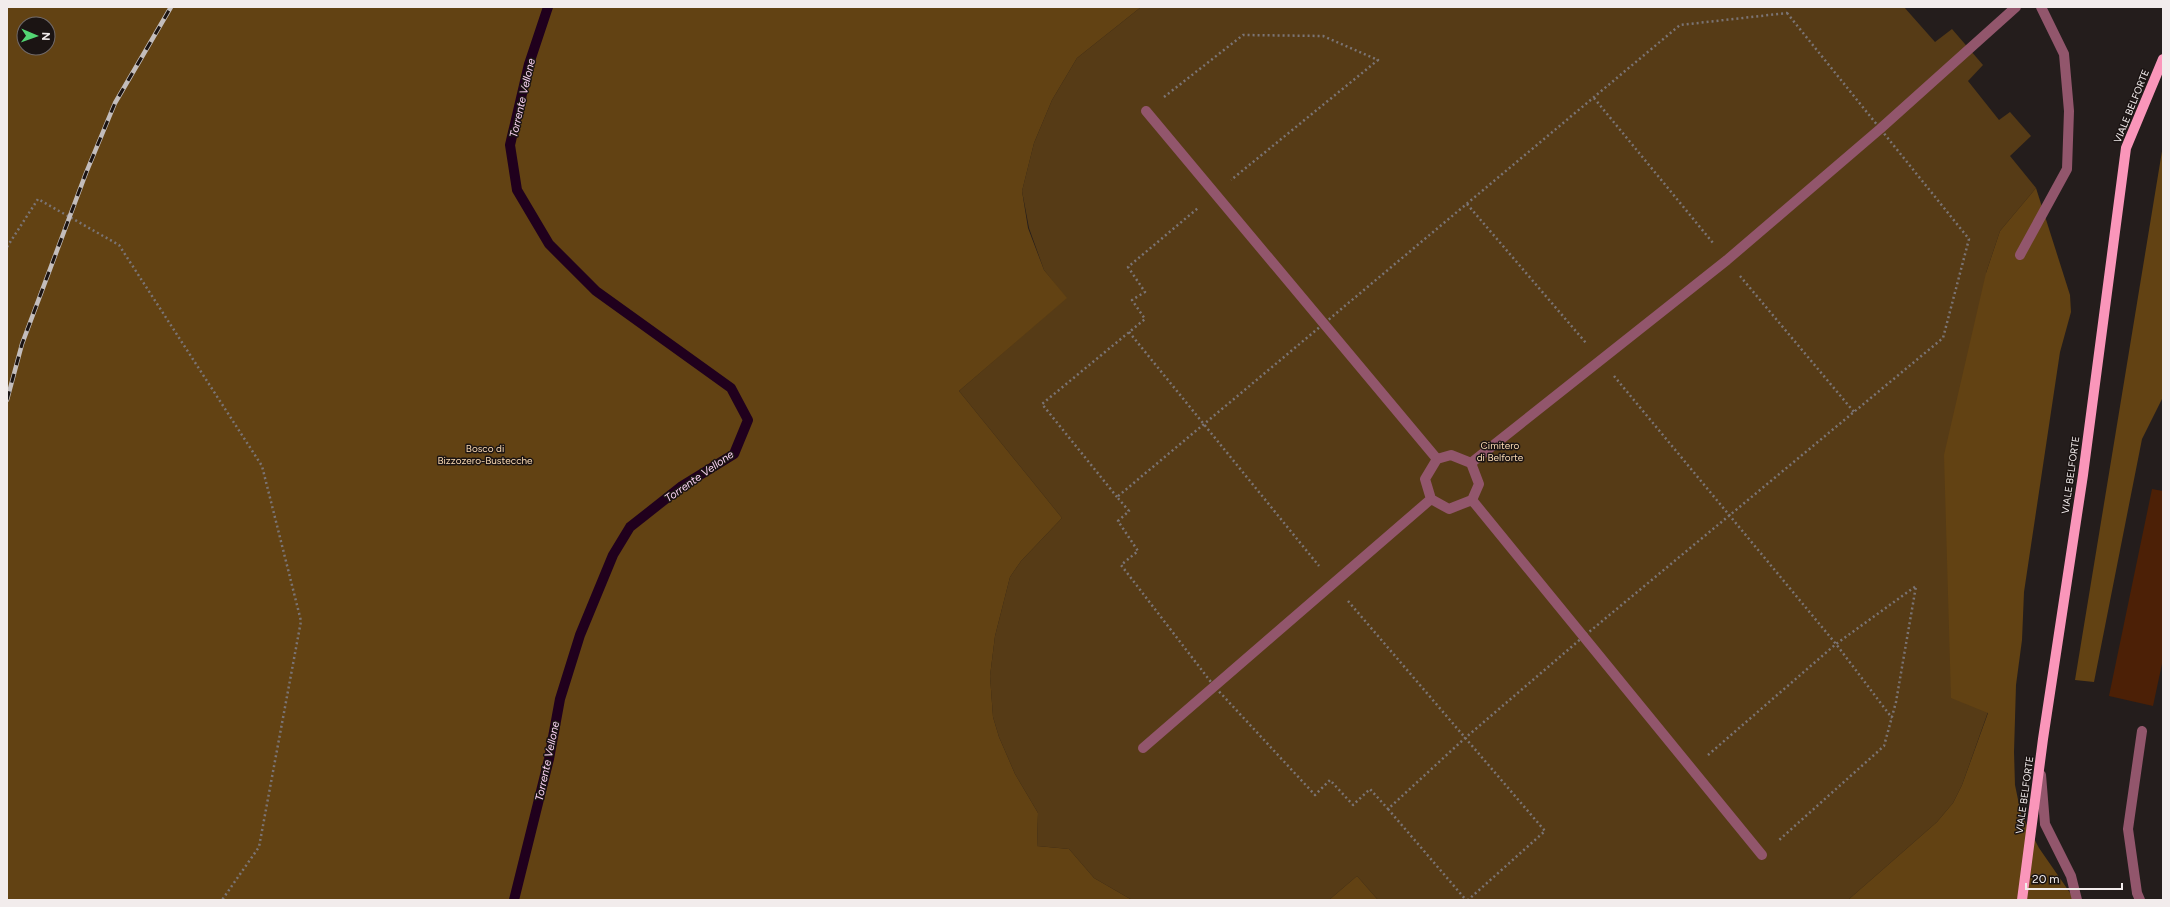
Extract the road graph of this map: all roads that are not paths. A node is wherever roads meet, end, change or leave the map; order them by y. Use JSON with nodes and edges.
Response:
{"nodes":[{"id":1,"x":2016,"y":7,"type":"edge"},
{"id":2,"x":2041,"y":7,"type":"edge"},
{"id":3,"x":2163,"y":59,"type":"edge"},
{"id":4,"x":1146,"y":111,"type":"road end"},
{"id":5,"x":2020,"y":255,"type":"dead end"},
{"id":6,"x":1437,"y":460,"type":"junction"},
{"id":7,"x":1471,"y":463,"type":"junction"},
{"id":8,"x":1431,"y":499,"type":"junction"},
{"id":9,"x":1472,"y":500,"type":"junction"},
{"id":10,"x":2142,"y":730,"type":"dead end"},
{"id":11,"x":1143,"y":748,"type":"dead end"},
{"id":12,"x":2040,"y":768,"type":"junction"},
{"id":13,"x":1762,"y":855,"type":"road end"},
{"id":14,"x":2022,"y":900,"type":"edge"},
{"id":15,"x":2077,"y":900,"type":"edge"},
{"id":16,"x":2140,"y":900,"type":"edge"}],
"edges":[{"from":1,"to":7,"type":"street"},
{"from":2,"to":5,"type":"street"},
{"from":3,"to":12,"type":"main road","name":"VIALE BELFORTE"},
{"from":4,"to":6,"type":"street"},
{"from":6,"to":7,"type":"street"},
{"from":6,"to":8,"type":"street"},
{"from":7,"to":9,"type":"street"},
{"from":8,"to":9,"type":"street"},
{"from":8,"to":11,"type":"street"},
{"from":9,"to":13,"type":"street"},
{"from":10,"to":16,"type":"street"},
{"from":12,"to":14,"type":"main road","name":"VIALE BELFORTE"},
{"from":12,"to":15,"type":"street"}]}
